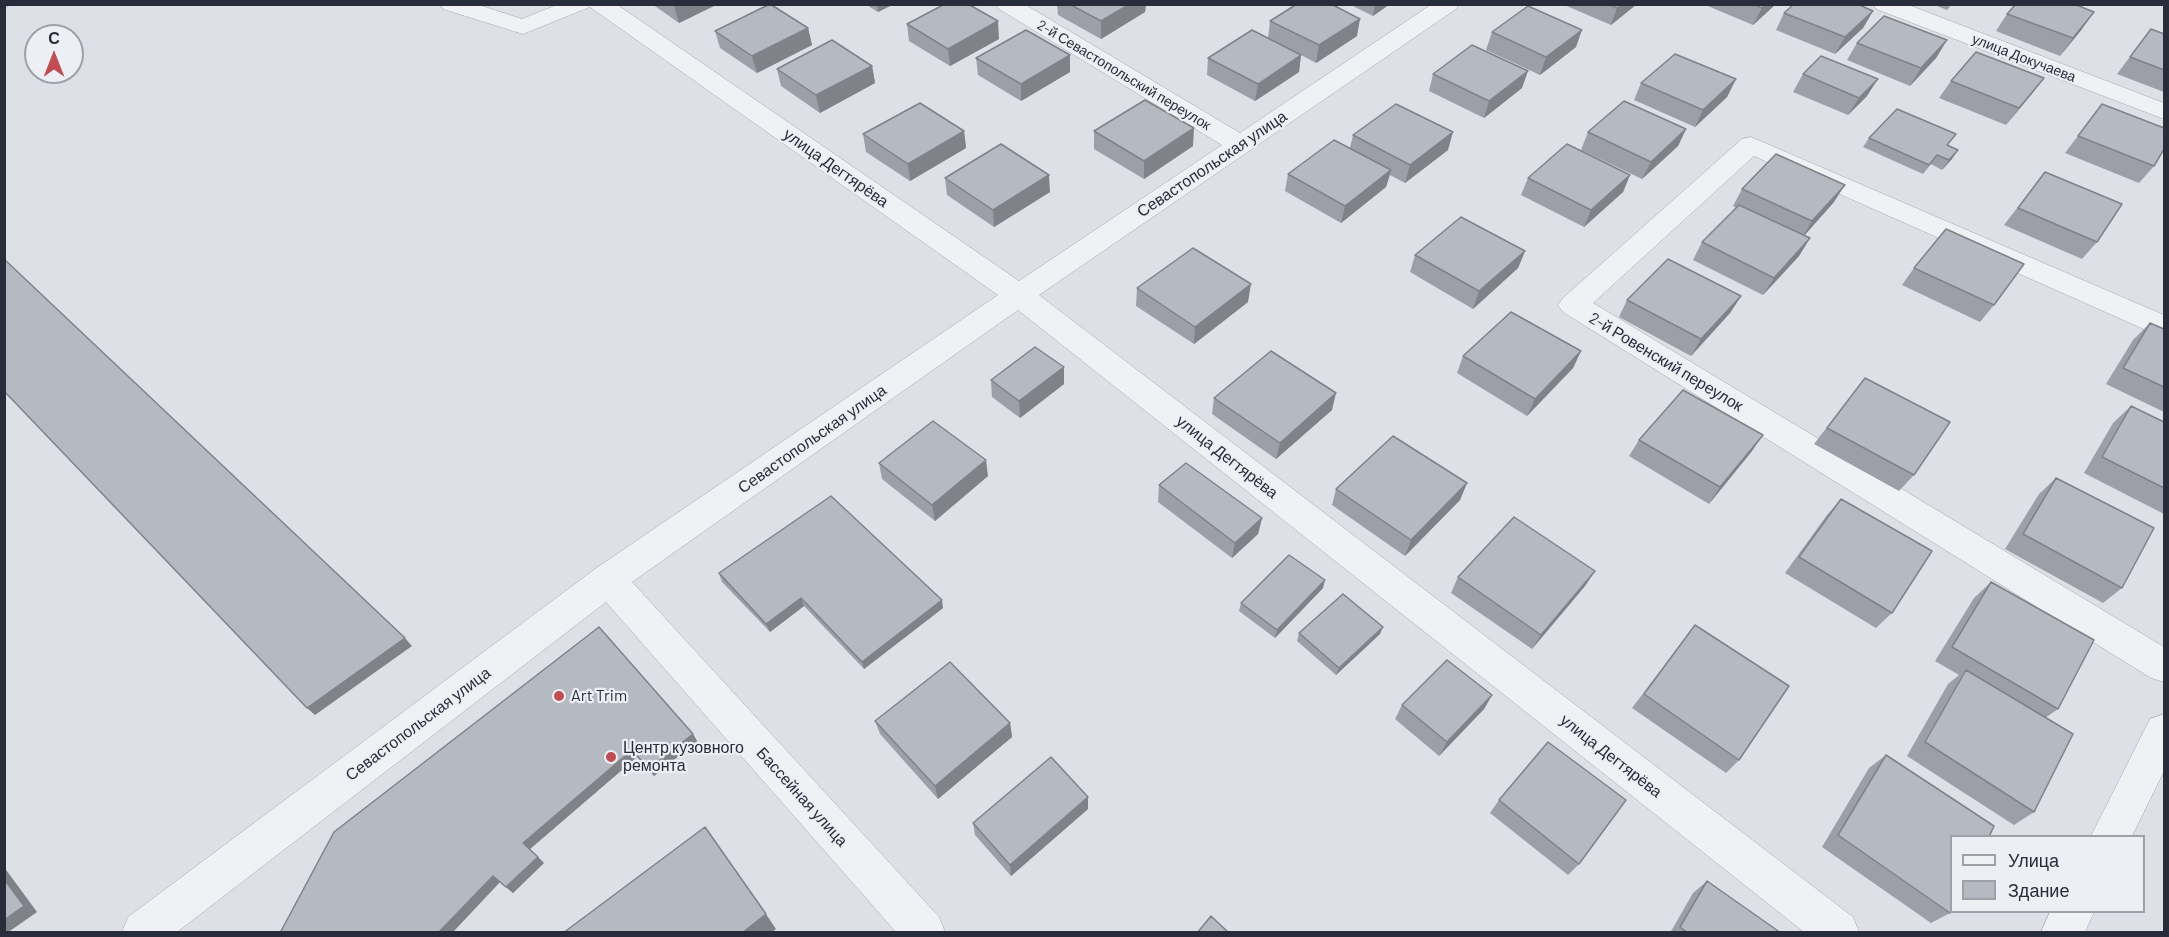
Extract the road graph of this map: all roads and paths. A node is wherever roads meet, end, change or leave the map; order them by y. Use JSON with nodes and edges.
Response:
{"nodes":[{"id":1,"x":450,"y":4,"type":"edge"},
{"id":2,"x":581,"y":4,"type":"edge"},
{"id":3,"x":600,"y":4,"type":"edge"},
{"id":4,"x":1007,"y":4,"type":"edge"},
{"id":5,"x":1448,"y":4,"type":"edge"},
{"id":6,"x":1884,"y":4,"type":"edge"},
{"id":7,"x":2164,"y":112,"type":"edge"},
{"id":8,"x":1241,"y":145,"type":"junction"},
{"id":9,"x":1019,"y":295,"type":"junction"},
{"id":10,"x":2164,"y":327,"type":"edge"},
{"id":11,"x":608,"y":580,"type":"junction"},
{"id":12,"x":2164,"y":666,"type":"edge"},
{"id":13,"x":2164,"y":732,"type":"edge"},
{"id":14,"x":2112,"y":835,"type":"edge"},
{"id":15,"x":2072,"y":913,"type":"edge"},
{"id":16,"x":187,"y":914,"type":"edge"},
{"id":17,"x":143,"y":933,"type":"edge"},
{"id":18,"x":924,"y":933,"type":"edge"},
{"id":19,"x":1838,"y":933,"type":"edge"},
{"id":20,"x":2062,"y":933,"type":"edge"}],
"edges":[{"from":1,"to":2,"type":"street"},
{"from":3,"to":9,"type":"street","name":"улица Дегтярёва"},
{"from":4,"to":8,"type":"street","name":"2-й Севастопольский переулок"},
{"from":5,"to":8,"type":"street","name":"Севастопольская улица"},
{"from":6,"to":7,"type":"street","name":"улица Докучаева"},
{"from":8,"to":9,"type":"street","name":"Севастопольская улица"},
{"from":9,"to":11,"type":"street","name":"Севастопольская улица"},
{"from":9,"to":19,"type":"street","name":"улица Дегтярёва"},
{"from":10,"to":12,"type":"street","name":"2-й Ровенский переулок"},
{"from":11,"to":16,"type":"street","name":"Севастопольская улица"},
{"from":11,"to":18,"type":"street","name":"Бассейная улица"},
{"from":13,"to":14,"type":"street"},
{"from":15,"to":20,"type":"street"},
{"from":16,"to":17,"type":"street","name":"Севастопольская улица"}]}
